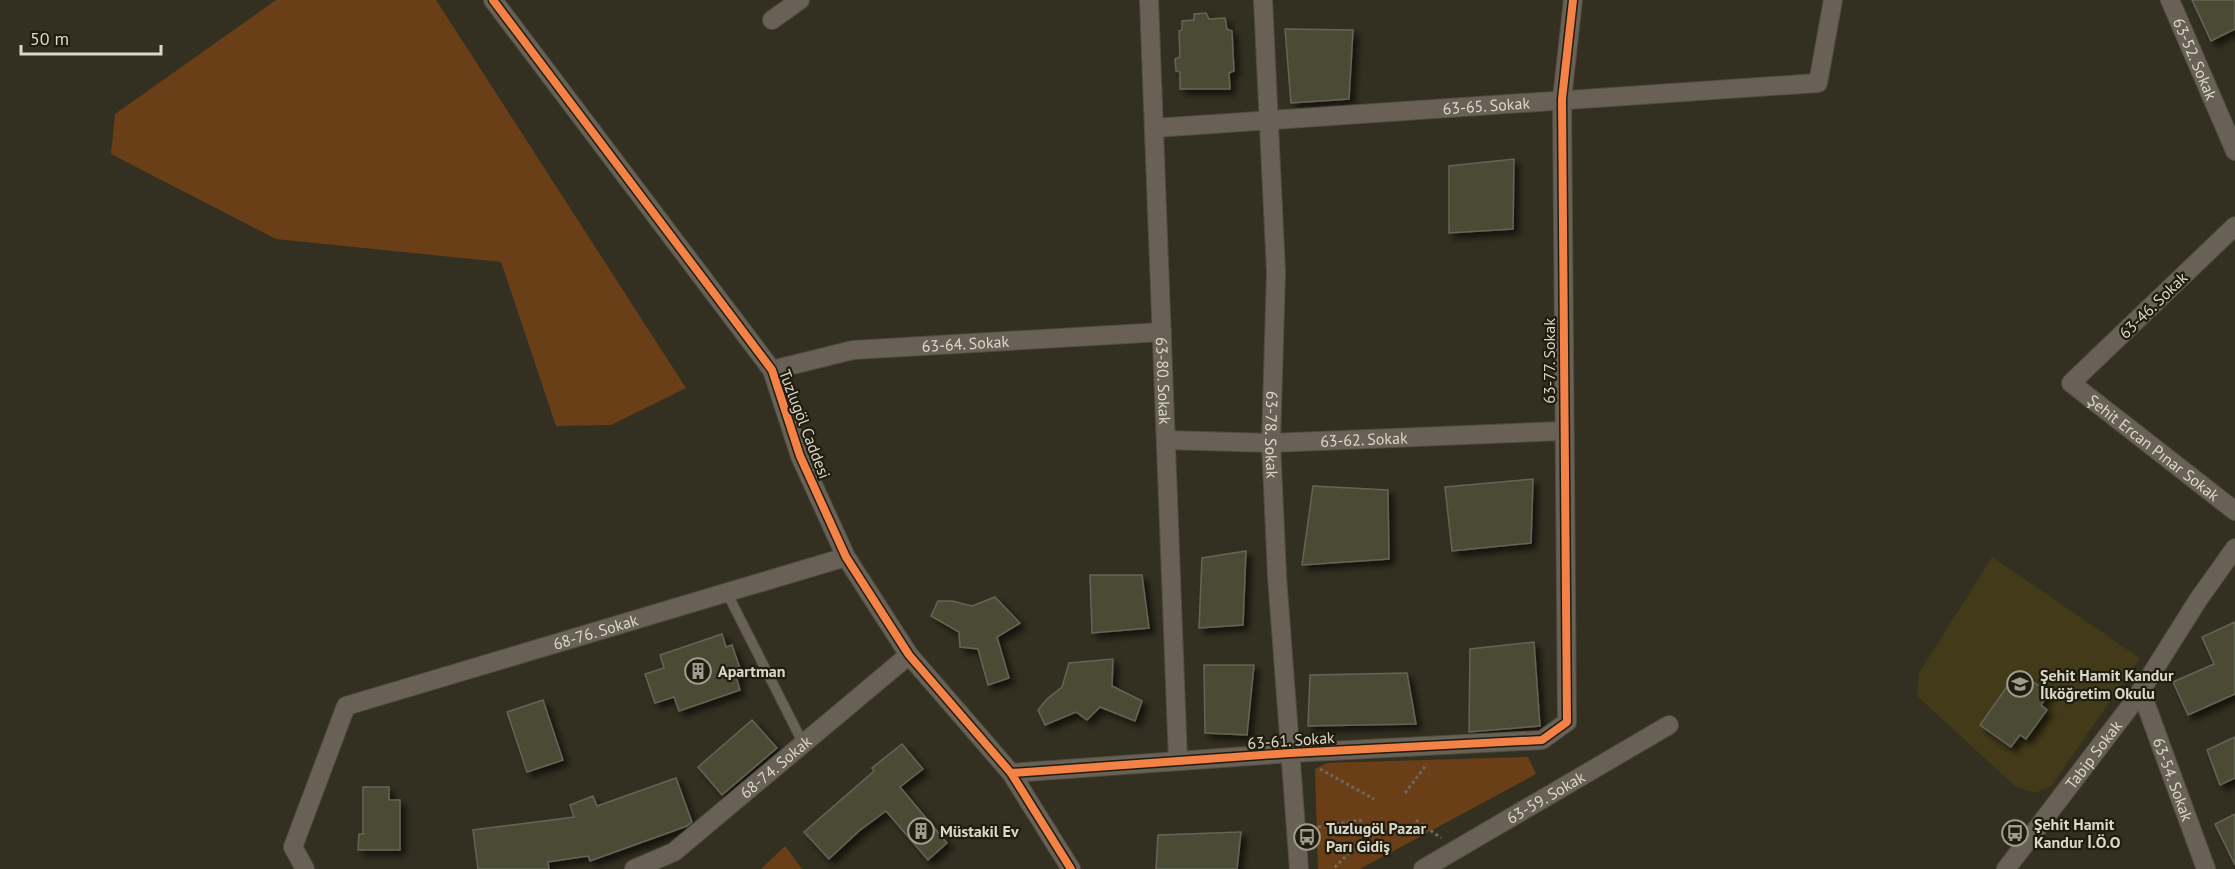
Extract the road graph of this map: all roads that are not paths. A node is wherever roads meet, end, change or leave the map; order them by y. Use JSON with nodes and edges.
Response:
{"nodes":[{"id":1,"x":493,"y":0,"type":"edge"},
{"id":2,"x":800,"y":0,"type":"edge"},
{"id":3,"x":1149,"y":0,"type":"edge"},
{"id":4,"x":1263,"y":0,"type":"edge"},
{"id":5,"x":1573,"y":0,"type":"edge"},
{"id":6,"x":1833,"y":0,"type":"edge"},
{"id":7,"x":2170,"y":0,"type":"edge"},
{"id":8,"x":772,"y":20,"type":"dead end"},
{"id":9,"x":1562,"y":99,"type":"junction"},
{"id":10,"x":1267,"y":120,"type":"junction"},
{"id":11,"x":1155,"y":128,"type":"junction"},
{"id":12,"x":2235,"y":151,"type":"edge"},
{"id":13,"x":2235,"y":226,"type":"edge"},
{"id":14,"x":1162,"y":332,"type":"junction"},
{"id":15,"x":772,"y":370,"type":"junction"},
{"id":16,"x":2071,"y":383,"type":"joint"},
{"id":17,"x":1563,"y":431,"type":"junction"},
{"id":18,"x":1166,"y":440,"type":"junction"},
{"id":19,"x":1271,"y":442,"type":"junction"},
{"id":20,"x":2235,"y":511,"type":"edge"},
{"id":21,"x":2234,"y":552,"type":"edge"},
{"id":22,"x":846,"y":557,"type":"junction"},
{"id":23,"x":727,"y":593,"type":"junction"},
{"id":24,"x":909,"y":655,"type":"junction"},
{"id":25,"x":2141,"y":691,"type":"junction"},
{"id":26,"x":1567,"y":722,"type":"joint"},
{"id":27,"x":1669,"y":725,"type":"dead end"},
{"id":28,"x":804,"y":745,"type":"junction"},
{"id":29,"x":1294,"y":753,"type":"junction"},
{"id":30,"x":1178,"y":761,"type":"junction"},
{"id":31,"x":1011,"y":773,"type":"junction"},
{"id":32,"x":305,"y":869,"type":"edge"},
{"id":33,"x":634,"y":869,"type":"edge"},
{"id":34,"x":1071,"y":869,"type":"edge"},
{"id":35,"x":1299,"y":869,"type":"edge"},
{"id":36,"x":1423,"y":869,"type":"edge"},
{"id":37,"x":2006,"y":869,"type":"edge"},
{"id":38,"x":2206,"y":869,"type":"edge"}],
"edges":[{"from":1,"to":15,"type":"street","name":"Tuzlugöl Caddesi"},
{"from":2,"to":8,"type":"street"},
{"from":3,"to":11,"type":"street","name":"63-80. Sokak"},
{"from":4,"to":10,"type":"street","name":"63-78. Sokak"},
{"from":5,"to":9,"type":"street","name":"63-77. Sokak"},
{"from":6,"to":9,"type":"street","name":"63-65. Sokak"},
{"from":7,"to":12,"type":"street","name":"63-52. Sokak"},
{"from":9,"to":10,"type":"street","name":"63-65. Sokak"},
{"from":9,"to":17,"type":"street","name":"63-77. Sokak"},
{"from":10,"to":11,"type":"street","name":"63-65. Sokak"},
{"from":10,"to":19,"type":"street","name":"63-78. Sokak"},
{"from":11,"to":14,"type":"street","name":"63-80. Sokak"},
{"from":13,"to":16,"type":"street","name":"63-46. Sokak"},
{"from":14,"to":15,"type":"street","name":"63-64. Sokak"},
{"from":14,"to":18,"type":"street","name":"63-80. Sokak"},
{"from":15,"to":22,"type":"street","name":"Tuzlugöl Caddesi"},
{"from":16,"to":20,"type":"street","name":"Şehit Ercan Pınar Sokak"},
{"from":17,"to":19,"type":"street","name":"63-62. Sokak"},
{"from":17,"to":26,"type":"street","name":"63-77. Sokak"},
{"from":18,"to":19,"type":"street","name":"63-62. Sokak"},
{"from":18,"to":30,"type":"street","name":"63-80. Sokak"},
{"from":19,"to":29,"type":"street","name":"63-78. Sokak"},
{"from":21,"to":25,"type":"street","name":"Tabip Sokak"},
{"from":22,"to":23,"type":"street","name":"68-76. Sokak"},
{"from":22,"to":24,"type":"street","name":"Tuzlugöl Caddesi"},
{"from":23,"to":28,"type":"lane"},
{"from":23,"to":32,"type":"street","name":"68-76. Sokak"},
{"from":24,"to":28,"type":"street","name":"68-74. Sokak"},
{"from":24,"to":31,"type":"street","name":"Tuzlugöl Caddesi"},
{"from":25,"to":37,"type":"street","name":"Tabip Sokak"},
{"from":25,"to":38,"type":"street","name":"63-54. Sokak"},
{"from":26,"to":29,"type":"street","name":"63-61. Sokak"},
{"from":27,"to":36,"type":"street","name":"63-59. Sokak"},
{"from":28,"to":33,"type":"street","name":"68-74. Sokak"},
{"from":29,"to":30,"type":"street","name":"63-61. Sokak"},
{"from":29,"to":35,"type":"street","name":"63-78. Sokak"},
{"from":30,"to":31,"type":"street","name":"63-61. Sokak"},
{"from":31,"to":34,"type":"street","name":"Tuzlugöl Caddesi"}]}
